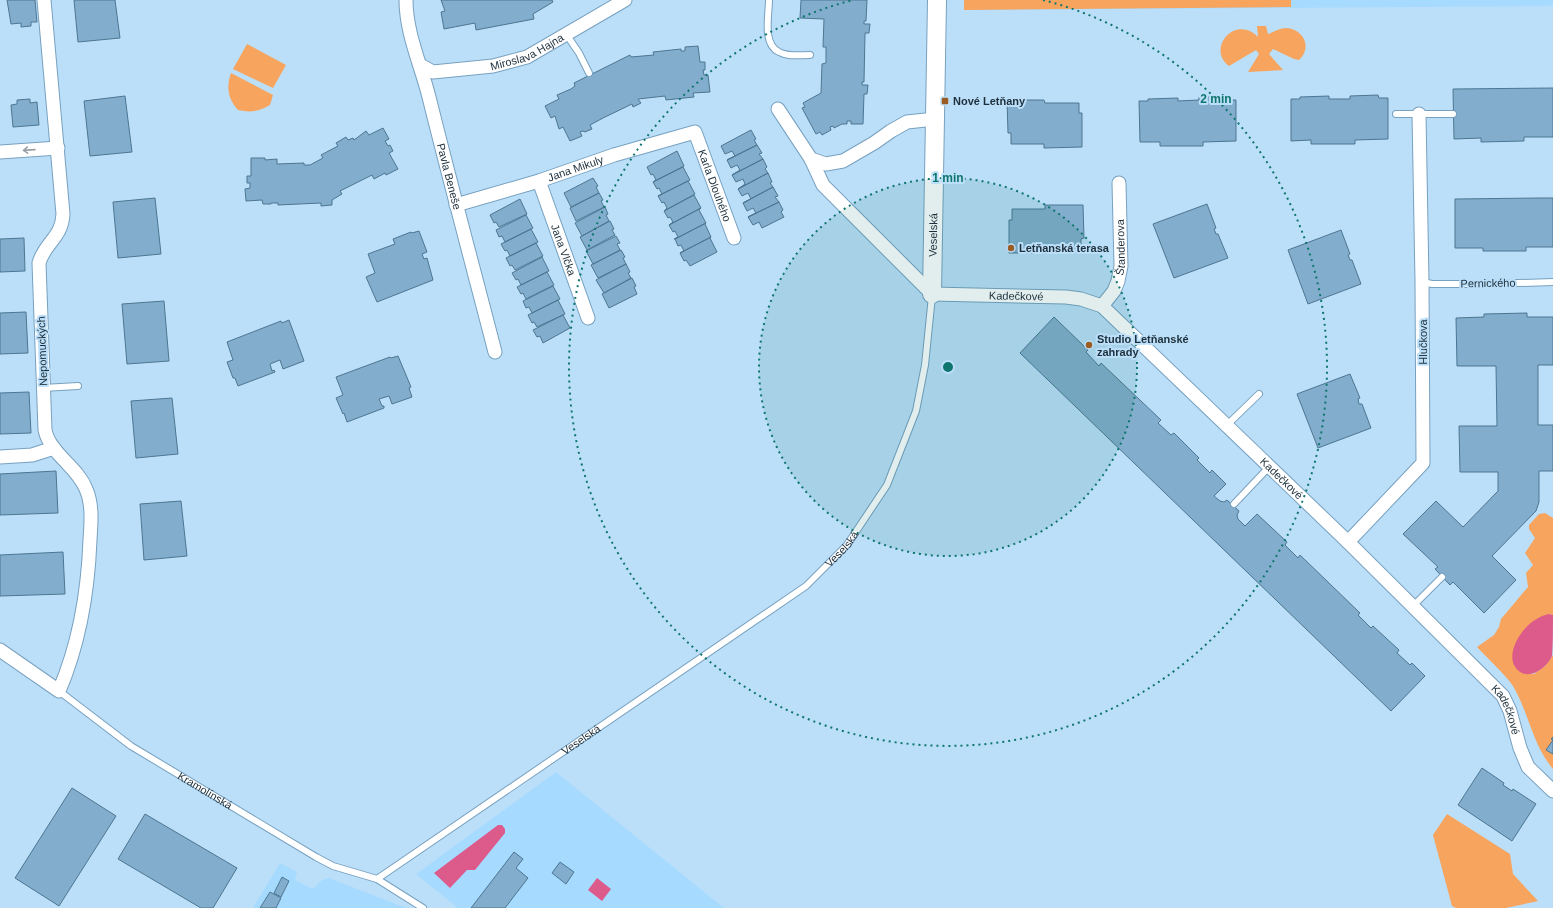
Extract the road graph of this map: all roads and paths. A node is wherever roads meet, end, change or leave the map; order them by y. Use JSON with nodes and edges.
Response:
{"nodes":[{"id":1,"x":44,"y":0,"type":"edge"},
{"id":2,"x":406,"y":0,"type":"edge"},
{"id":3,"x":625,"y":0,"type":"edge"},
{"id":4,"x":769,"y":0,"type":"edge"},
{"id":5,"x":937,"y":0,"type":"edge"},
{"id":6,"x":566,"y":34,"type":"junction"},
{"id":7,"x":810,"y":55,"type":"dead end"},
{"id":8,"x":420,"y":65,"type":"junction"},
{"id":9,"x":589,"y":73,"type":"dead end"},
{"id":10,"x":778,"y":109,"type":"dead end"},
{"id":11,"x":1396,"y":114,"type":"dead end"},
{"id":12,"x":1419,"y":114,"type":"junction"},
{"id":13,"x":1453,"y":114,"type":"dead end"},
{"id":14,"x":935,"y":119,"type":"junction"},
{"id":15,"x":696,"y":132,"type":"joint"},
{"id":16,"x":58,"y":148,"type":"junction"},
{"id":17,"x":0,"y":152,"type":"edge"},
{"id":18,"x":811,"y":159,"type":"junction"},
{"id":19,"x":539,"y":181,"type":"junction"},
{"id":20,"x":1119,"y":183,"type":"dead end"},
{"id":21,"x":456,"y":205,"type":"junction"},
{"id":22,"x":734,"y":238,"type":"dead end"},
{"id":23,"x":1422,"y":282,"type":"junction"},
{"id":24,"x":1553,"y":282,"type":"edge"},
{"id":25,"x":932,"y":294,"type":"junction"},
{"id":26,"x":1102,"y":306,"type":"junction"},
{"id":27,"x":588,"y":318,"type":"dead end"},
{"id":28,"x":496,"y":352,"type":"dead end"},
{"id":29,"x":78,"y":386,"type":"dead end"},
{"id":30,"x":43,"y":388,"type":"junction"},
{"id":31,"x":1259,"y":394,"type":"dead end"},
{"id":32,"x":1227,"y":425,"type":"junction"},
{"id":33,"x":54,"y":448,"type":"junction"},
{"id":34,"x":0,"y":457,"type":"edge"},
{"id":35,"x":1270,"y":466,"type":"junction"},
{"id":36,"x":1234,"y":504,"type":"dead end"},
{"id":37,"x":1348,"y":542,"type":"junction"},
{"id":38,"x":1442,"y":577,"type":"dead end"},
{"id":39,"x":1413,"y":606,"type":"junction"},
{"id":40,"x":0,"y":650,"type":"edge"},
{"id":41,"x":59,"y":691,"type":"junction"},
{"id":42,"x":1553,"y":792,"type":"edge"},
{"id":43,"x":377,"y":879,"type":"junction"},
{"id":44,"x":423,"y":908,"type":"edge"}],
"edges":[{"from":1,"to":16,"type":"street","name":"Nepomuckých"},
{"from":2,"to":8,"type":"street","name":"Pavla Beneše"},
{"from":3,"to":6,"type":"street","name":"Miroslava Hajna"},
{"from":4,"to":7,"type":"lane"},
{"from":5,"to":14,"type":"street","name":"Veselská"},
{"from":6,"to":8,"type":"street","name":"Miroslava Hajna"},
{"from":6,"to":9,"type":"lane"},
{"from":8,"to":21,"type":"street","name":"Pavla Beneše"},
{"from":10,"to":18,"type":"street"},
{"from":11,"to":12,"type":"lane"},
{"from":12,"to":13,"type":"lane"},
{"from":12,"to":23,"type":"street","name":"Hlučkova"},
{"from":14,"to":18,"type":"street"},
{"from":14,"to":25,"type":"street","name":"Veselská"},
{"from":15,"to":19,"type":"street","name":"Jana Mikuly"},
{"from":15,"to":22,"type":"street","name":"Karla Dlouhého"},
{"from":16,"to":17,"type":"street","one_way":true},
{"from":16,"to":30,"type":"street","name":"Nepomuckých"},
{"from":18,"to":25,"type":"street"},
{"from":19,"to":21,"type":"street","name":"Jana Mikuly"},
{"from":19,"to":27,"type":"street","name":"Jana Vlčka"},
{"from":20,"to":26,"type":"street","name":"Štanderova"},
{"from":21,"to":28,"type":"street","name":"Pavla Beneše"},
{"from":23,"to":24,"type":"lane","name":"Pernického"},
{"from":23,"to":37,"type":"street","name":"Hlučkova"},
{"from":25,"to":26,"type":"street","name":"Kadečkové"},
{"from":25,"to":43,"type":"lane","name":"Veselská"},
{"from":26,"to":32,"type":"street","name":"Kadečkové"},
{"from":29,"to":30,"type":"lane"},
{"from":30,"to":33,"type":"street","name":"Nepomuckých"},
{"from":31,"to":32,"type":"lane"},
{"from":32,"to":35,"type":"street","name":"Kadečkové"},
{"from":33,"to":34,"type":"street"},
{"from":33,"to":41,"type":"street","name":"Nepomuckých"},
{"from":35,"to":36,"type":"lane"},
{"from":35,"to":37,"type":"street","name":"Kadečkové"},
{"from":37,"to":39,"type":"street","name":"Kadečkové"},
{"from":38,"to":39,"type":"lane"},
{"from":39,"to":42,"type":"street","name":"Kadečkové"},
{"from":40,"to":41,"type":"street","name":"Kramolínská"},
{"from":41,"to":43,"type":"lane","name":"Kramolínská"},
{"from":43,"to":44,"type":"lane","name":"Kramolínská"}]}
